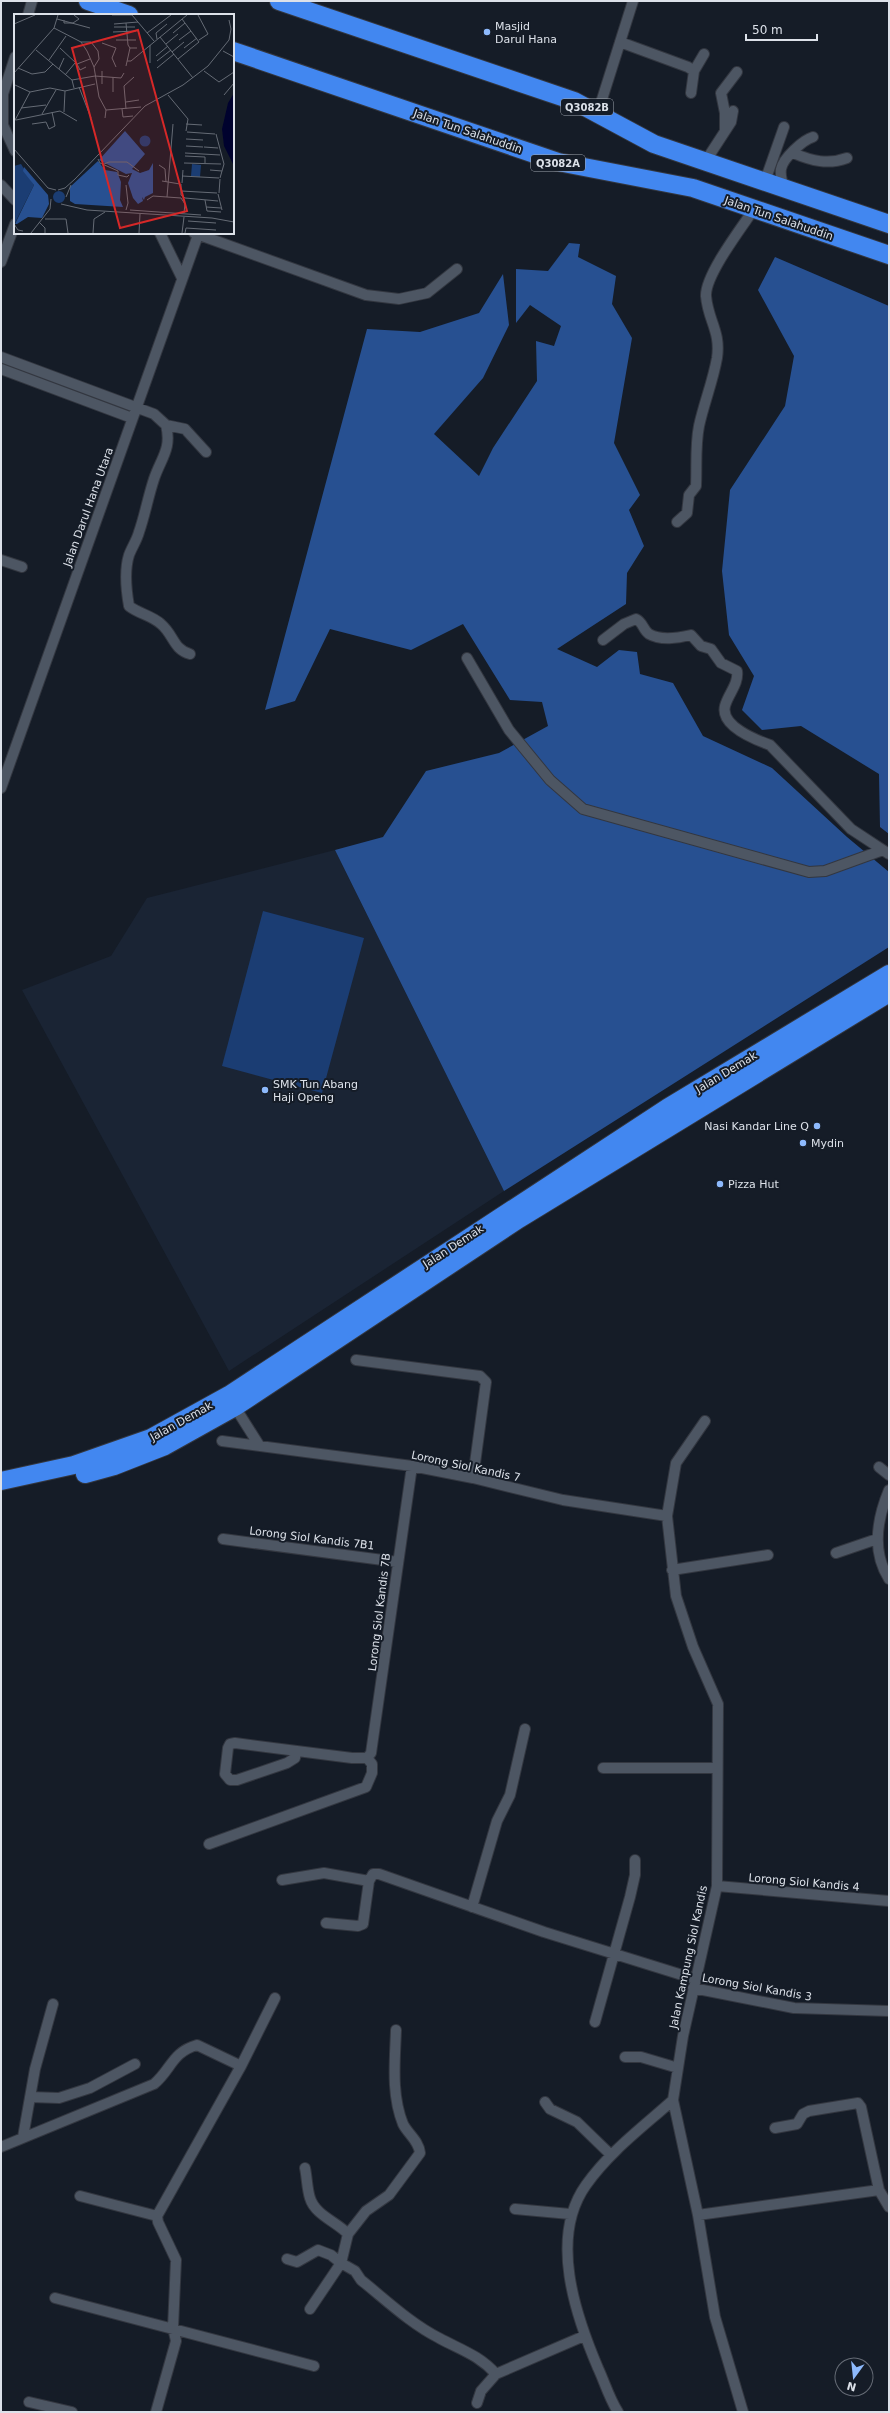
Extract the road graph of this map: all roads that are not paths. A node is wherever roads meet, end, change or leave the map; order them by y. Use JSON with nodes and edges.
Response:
{"nodes":[{"id":1,"x":32,"y":1,"type":"edge"},
{"id":2,"x":88,"y":1,"type":"edge"},
{"id":3,"x":279,"y":1,"type":"edge"},
{"id":4,"x":633,"y":1,"type":"edge"},
{"id":5,"x":28,"y":14,"type":"edge"},
{"id":6,"x":126,"y":14,"type":"edge"},
{"id":7,"x":620,"y":42,"type":"junction"},
{"id":8,"x":234,"y":51,"type":"edge"},
{"id":9,"x":704,"y":54,"type":"dead end"},
{"id":10,"x":14,"y":59,"type":"edge"},
{"id":11,"x":694,"y":71,"type":"junction"},
{"id":12,"x":737,"y":72,"type":"dead end"},
{"id":13,"x":691,"y":93,"type":"dead end"},
{"id":14,"x":733,"y":111,"type":"dead end"},
{"id":15,"x":598,"y":112,"type":"junction"},
{"id":16,"x":784,"y":127,"type":"dead end"},
{"id":17,"x":724,"y":130,"type":"junction"},
{"id":18,"x":813,"y":137,"type":"dead end"},
{"id":19,"x":14,"y":149,"type":"edge"},
{"id":20,"x":793,"y":153,"type":"junction"},
{"id":21,"x":847,"y":158,"type":"dead end"},
{"id":22,"x":704,"y":162,"type":"junction"},
{"id":23,"x":765,"y":181,"type":"junction"},
{"id":24,"x":1,"y":185,"type":"edge"},
{"id":25,"x":784,"y":188,"type":"junction"},
{"id":26,"x":14,"y":199,"type":"edge"},
{"id":27,"x":754,"y":209,"type":"junction"},
{"id":28,"x":889,"y":224,"type":"edge"},
{"id":29,"x":14,"y":227,"type":"edge"},
{"id":30,"x":160,"y":234,"type":"edge"},
{"id":31,"x":196,"y":234,"type":"edge"},
{"id":32,"x":889,"y":255,"type":"edge"},
{"id":33,"x":1,"y":262,"type":"edge"},
{"id":34,"x":457,"y":269,"type":"dead end"},
{"id":35,"x":182,"y":278,"type":"junction"},
{"id":36,"x":1,"y":357,"type":"edge"},
{"id":37,"x":1,"y":369,"type":"edge"},
{"id":38,"x":136,"y":407,"type":"junction"},
{"id":39,"x":132,"y":418,"type":"junction"},
{"id":40,"x":166,"y":425,"type":"junction"},
{"id":41,"x":206,"y":452,"type":"dead end"},
{"id":42,"x":677,"y":522,"type":"dead end"},
{"id":43,"x":1,"y":560,"type":"edge"},
{"id":44,"x":22,"y":567,"type":"dead end"},
{"id":45,"x":603,"y":640,"type":"dead end"},
{"id":46,"x":190,"y":654,"type":"dead end"},
{"id":47,"x":467,"y":658,"type":"dead end"},
{"id":48,"x":1,"y":788,"type":"edge"},
{"id":49,"x":886,"y":852,"type":"edge"},
{"id":50,"x":889,"y":974,"type":"edge"},
{"id":51,"x":889,"y":993,"type":"edge"},
{"id":52,"x":356,"y":1360,"type":"dead end"},
{"id":53,"x":235,"y":1407,"type":"junction"},
{"id":54,"x":705,"y":1421,"type":"dead end"},
{"id":55,"x":222,"y":1441,"type":"dead end"},
{"id":56,"x":259,"y":1445,"type":"junction"},
{"id":57,"x":412,"y":1466,"type":"junction"},
{"id":58,"x":879,"y":1466,"type":"dead end"},
{"id":59,"x":889,"y":1475,"type":"edge"},
{"id":60,"x":473,"y":1478,"type":"junction"},
{"id":61,"x":1,"y":1481,"type":"edge"},
{"id":62,"x":889,"y":1490,"type":"edge"},
{"id":63,"x":1,"y":1493,"type":"edge"},
{"id":64,"x":667,"y":1516,"type":"junction"},
{"id":65,"x":223,"y":1539,"type":"dead end"},
{"id":66,"x":877,"y":1539,"type":"junction"},
{"id":67,"x":836,"y":1554,"type":"dead end"},
{"id":68,"x":768,"y":1555,"type":"dead end"},
{"id":69,"x":398,"y":1562,"type":"junction"},
{"id":70,"x":672,"y":1570,"type":"junction"},
{"id":71,"x":889,"y":1579,"type":"edge"},
{"id":72,"x":526,"y":1728,"type":"dead end"},
{"id":73,"x":296,"y":1751,"type":"junction"},
{"id":74,"x":367,"y":1758,"type":"junction"},
{"id":75,"x":603,"y":1768,"type":"dead end"},
{"id":76,"x":717,"y":1768,"type":"junction"},
{"id":77,"x":209,"y":1844,"type":"dead end"},
{"id":78,"x":635,"y":1860,"type":"dead end"},
{"id":79,"x":282,"y":1880,"type":"dead end"},
{"id":80,"x":370,"y":1881,"type":"junction"},
{"id":81,"x":716,"y":1886,"type":"junction"},
{"id":82,"x":889,"y":1901,"type":"edge"},
{"id":83,"x":472,"y":1907,"type":"junction"},
{"id":84,"x":326,"y":1923,"type":"dead end"},
{"id":85,"x":614,"y":1954,"type":"junction"},
{"id":86,"x":694,"y":1984,"type":"junction"},
{"id":87,"x":275,"y":1998,"type":"dead end"},
{"id":88,"x":53,"y":2004,"type":"dead end"},
{"id":89,"x":889,"y":2011,"type":"edge"},
{"id":90,"x":595,"y":2022,"type":"dead end"},
{"id":91,"x":396,"y":2030,"type":"dead end"},
{"id":92,"x":625,"y":2057,"type":"dead end"},
{"id":93,"x":135,"y":2064,"type":"dead end"},
{"id":94,"x":241,"y":2066,"type":"junction"},
{"id":95,"x":678,"y":2068,"type":"junction"},
{"id":96,"x":30,"y":2097,"type":"junction"},
{"id":97,"x":673,"y":2100,"type":"junction"},
{"id":98,"x":545,"y":2102,"type":"dead end"},
{"id":99,"x":775,"y":2128,"type":"dead end"},
{"id":100,"x":23,"y":2137,"type":"junction"},
{"id":101,"x":1,"y":2147,"type":"edge"},
{"id":102,"x":610,"y":2154,"type":"junction"},
{"id":103,"x":305,"y":2168,"type":"dead end"},
{"id":104,"x":879,"y":2190,"type":"junction"},
{"id":105,"x":80,"y":2196,"type":"dead end"},
{"id":106,"x":889,"y":2207,"type":"edge"},
{"id":107,"x":516,"y":2209,"type":"dead end"},
{"id":108,"x":570,"y":2214,"type":"junction"},
{"id":109,"x":698,"y":2215,"type":"junction"},
{"id":110,"x":157,"y":2216,"type":"junction"},
{"id":111,"x":348,"y":2234,"type":"junction"},
{"id":112,"x":287,"y":2259,"type":"dead end"},
{"id":113,"x":341,"y":2263,"type":"junction"},
{"id":114,"x":55,"y":2298,"type":"dead end"},
{"id":115,"x":310,"y":2309,"type":"dead end"},
{"id":116,"x":173,"y":2328,"type":"junction"},
{"id":117,"x":584,"y":2336,"type":"junction"},
{"id":118,"x":314,"y":2366,"type":"dead end"},
{"id":119,"x":496,"y":2374,"type":"junction"},
{"id":120,"x":30,"y":2402,"type":"dead end"},
{"id":121,"x":478,"y":2403,"type":"dead end"},
{"id":122,"x":72,"y":2412,"type":"edge"},
{"id":123,"x":156,"y":2412,"type":"edge"},
{"id":124,"x":618,"y":2412,"type":"edge"},
{"id":125,"x":743,"y":2412,"type":"edge"}],
"edges":[{"from":1,"to":5,"type":"street"},
{"from":2,"to":6,"type":"highway"},
{"from":3,"to":15,"type":"highway","number":"Q3082B"},
{"from":4,"to":7,"type":"street"},
{"from":7,"to":11,"type":"street"},
{"from":7,"to":15,"type":"street"},
{"from":8,"to":27,"type":"highway","name":"Jalan Tun Salahuddin","number":"Q3082A"},
{"from":9,"to":11,"type":"street"},
{"from":10,"to":19,"type":"street"},
{"from":11,"to":13,"type":"street"},
{"from":12,"to":17,"type":"street"},
{"from":14,"to":17,"type":"street"},
{"from":15,"to":22,"type":"highway","number":"Q3082B"},
{"from":16,"to":23,"type":"street"},
{"from":17,"to":22,"type":"street"},
{"from":18,"to":20,"type":"street"},
{"from":20,"to":21,"type":"street"},
{"from":20,"to":25,"type":"street"},
{"from":22,"to":23,"type":"highway","number":"Q3082B"},
{"from":23,"to":25,"type":"highway","number":"Q3082B"},
{"from":24,"to":26,"type":"street"},
{"from":25,"to":28,"type":"highway","number":"Q3082B"},
{"from":27,"to":32,"type":"highway","name":"Jalan Tun Salahuddin","number":"Q3082A"},
{"from":27,"to":42,"type":"street"},
{"from":29,"to":33,"type":"street"},
{"from":30,"to":35,"type":"street"},
{"from":31,"to":34,"type":"street","name":"Jalan Darul Hana Utara"},
{"from":31,"to":35,"type":"street","name":"Jalan Darul Hana Utara"},
{"from":35,"to":38,"type":"street","name":"Jalan Darul Hana Utara"},
{"from":36,"to":38,"type":"street"},
{"from":37,"to":39,"type":"street"},
{"from":38,"to":39,"type":"street","name":"Jalan Darul Hana Utara"},
{"from":38,"to":40,"type":"street"},
{"from":39,"to":48,"type":"street","name":"Jalan Darul Hana Utara"},
{"from":40,"to":41,"type":"street"},
{"from":40,"to":46,"type":"street"},
{"from":43,"to":44,"type":"street"},
{"from":45,"to":49,"type":"street"},
{"from":47,"to":49,"type":"street"},
{"from":50,"to":61,"type":"highway","name":"Jalan Demak"},
{"from":51,"to":53,"type":"highway","name":"Jalan Demak"},
{"from":52,"to":60,"type":"street"},
{"from":53,"to":56,"type":"street"},
{"from":53,"to":63,"type":"highway","name":"Jalan Demak"},
{"from":54,"to":64,"type":"street","name":"Jalan Kampung Siol Kandis"},
{"from":55,"to":56,"type":"street","name":"Lorong Siol Kandis 7"},
{"from":56,"to":57,"type":"street","name":"Lorong Siol Kandis 7"},
{"from":57,"to":60,"type":"street","name":"Lorong Siol Kandis 7"},
{"from":57,"to":69,"type":"street","name":"Lorong Siol Kandis 7B"},
{"from":58,"to":59,"type":"street"},
{"from":60,"to":64,"type":"street","name":"Lorong Siol Kandis 7"},
{"from":62,"to":66,"type":"street"},
{"from":64,"to":70,"type":"street","name":"Jalan Kampung Siol Kandis"},
{"from":65,"to":69,"type":"street","name":"Lorong Siol Kandis 7B1"},
{"from":66,"to":67,"type":"street"},
{"from":66,"to":71,"type":"street"},
{"from":68,"to":70,"type":"street"},
{"from":69,"to":74,"type":"street","name":"Lorong Siol Kandis 7B"},
{"from":70,"to":76,"type":"street","name":"Jalan Kampung Siol Kandis"},
{"from":72,"to":83,"type":"street"},
{"from":73,"to":73,"type":"street"},
{"from":73,"to":74,"type":"street"},
{"from":74,"to":77,"type":"street"},
{"from":75,"to":76,"type":"street"},
{"from":76,"to":81,"type":"street","name":"Jalan Kampung Siol Kandis"},
{"from":78,"to":85,"type":"street"},
{"from":79,"to":80,"type":"street"},
{"from":80,"to":83,"type":"street","name":"Lorong Siol Kandis 3"},
{"from":80,"to":84,"type":"street"},
{"from":81,"to":82,"type":"street","name":"Lorong Siol Kandis 4"},
{"from":81,"to":86,"type":"street","name":"Jalan Kampung Siol Kandis"},
{"from":83,"to":85,"type":"street","name":"Lorong Siol Kandis 3"},
{"from":85,"to":86,"type":"street","name":"Lorong Siol Kandis 3"},
{"from":85,"to":90,"type":"street"},
{"from":86,"to":89,"type":"street","name":"Lorong Siol Kandis 3"},
{"from":86,"to":95,"type":"street","name":"Jalan Kampung Siol Kandis"},
{"from":87,"to":94,"type":"street"},
{"from":88,"to":96,"type":"street"},
{"from":91,"to":111,"type":"street"},
{"from":92,"to":95,"type":"street"},
{"from":93,"to":96,"type":"street"},
{"from":94,"to":100,"type":"street"},
{"from":94,"to":110,"type":"street"},
{"from":95,"to":97,"type":"street","name":"Jalan Kampung Siol Kandis"},
{"from":96,"to":100,"type":"street"},
{"from":97,"to":102,"type":"street"},
{"from":97,"to":109,"type":"street","name":"Jalan Kampung Siol Kandis"},
{"from":98,"to":102,"type":"street"},
{"from":99,"to":104,"type":"street"},
{"from":100,"to":101,"type":"street"},
{"from":102,"to":108,"type":"street"},
{"from":103,"to":111,"type":"street"},
{"from":104,"to":106,"type":"street"},
{"from":104,"to":109,"type":"street"},
{"from":105,"to":110,"type":"street"},
{"from":107,"to":108,"type":"street"},
{"from":108,"to":117,"type":"street"},
{"from":109,"to":125,"type":"street","name":"Jalan Kampung Siol Kandis"},
{"from":110,"to":116,"type":"street"},
{"from":111,"to":113,"type":"street"},
{"from":112,"to":113,"type":"street"},
{"from":113,"to":115,"type":"street"},
{"from":113,"to":119,"type":"street"},
{"from":114,"to":116,"type":"street"},
{"from":116,"to":118,"type":"street"},
{"from":116,"to":123,"type":"street"},
{"from":117,"to":119,"type":"street"},
{"from":117,"to":124,"type":"street"},
{"from":119,"to":121,"type":"street"},
{"from":120,"to":122,"type":"street"}]}
